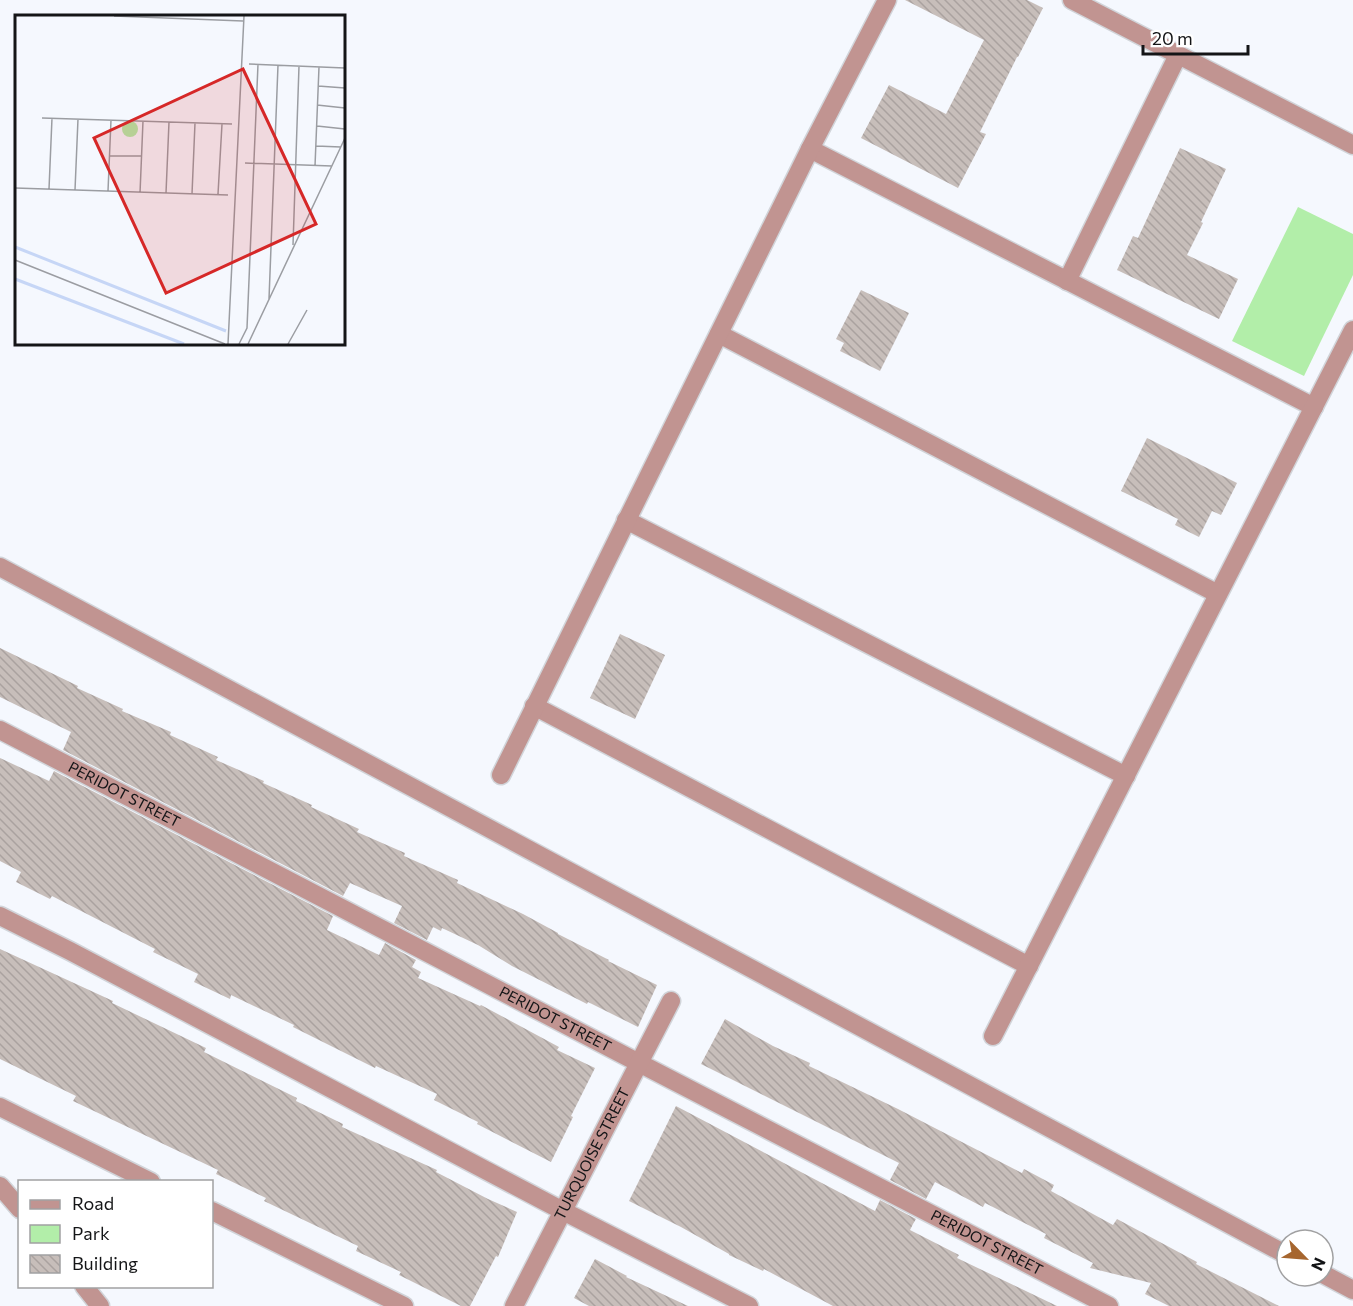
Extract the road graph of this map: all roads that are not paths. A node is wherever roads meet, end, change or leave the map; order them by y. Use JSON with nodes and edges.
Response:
{"nodes":[{"id":1,"x":887,"y":0,"type":"edge"},
{"id":2,"x":1072,"y":0,"type":"edge"},
{"id":3,"x":1178,"y":55,"type":"junction"},
{"id":4,"x":1353,"y":145,"type":"edge"},
{"id":5,"x":810,"y":149,"type":"junction"},
{"id":6,"x":1067,"y":280,"type":"junction"},
{"id":7,"x":1353,"y":330,"type":"edge"},
{"id":8,"x":719,"y":334,"type":"junction"},
{"id":9,"x":1314,"y":407,"type":"junction"},
{"id":10,"x":626,"y":520,"type":"junction"},
{"id":11,"x":0,"y":567,"type":"edge"},
{"id":12,"x":1218,"y":594,"type":"junction"},
{"id":13,"x":534,"y":706,"type":"junction"},
{"id":14,"x":0,"y":730,"type":"edge"},
{"id":15,"x":501,"y":775,"type":"dead end"},
{"id":16,"x":1126,"y":776,"type":"junction"},
{"id":17,"x":0,"y":916,"type":"edge"},
{"id":18,"x":1029,"y":966,"type":"junction"},
{"id":19,"x":671,"y":1000,"type":"dead end"},
{"id":20,"x":993,"y":1036,"type":"dead end"},
{"id":21,"x":639,"y":1063,"type":"junction"},
{"id":22,"x":0,"y":1107,"type":"edge"},
{"id":23,"x":147,"y":1180,"type":"edge"},
{"id":24,"x":0,"y":1186,"type":"edge"},
{"id":25,"x":18,"y":1207,"type":"edge"},
{"id":26,"x":213,"y":1211,"type":"edge"},
{"id":27,"x":563,"y":1211,"type":"junction"},
{"id":28,"x":1275,"y":1249,"type":"edge"},
{"id":29,"x":1335,"y":1280,"type":"edge"},
{"id":30,"x":85,"y":1288,"type":"edge"},
{"id":31,"x":1353,"y":1290,"type":"edge"},
{"id":32,"x":100,"y":1306,"type":"edge"},
{"id":33,"x":404,"y":1306,"type":"edge"},
{"id":34,"x":514,"y":1306,"type":"edge"},
{"id":35,"x":749,"y":1306,"type":"edge"},
{"id":36,"x":1109,"y":1306,"type":"edge"}],
"edges":[{"from":1,"to":5,"type":"street"},
{"from":2,"to":3,"type":"street"},
{"from":3,"to":4,"type":"street"},
{"from":3,"to":6,"type":"street"},
{"from":5,"to":6,"type":"street"},
{"from":5,"to":8,"type":"street"},
{"from":6,"to":9,"type":"street"},
{"from":7,"to":9,"type":"street"},
{"from":8,"to":10,"type":"street"},
{"from":8,"to":12,"type":"street"},
{"from":9,"to":12,"type":"street"},
{"from":10,"to":13,"type":"street"},
{"from":10,"to":16,"type":"street"},
{"from":11,"to":28,"type":"street"},
{"from":12,"to":16,"type":"street"},
{"from":13,"to":15,"type":"street"},
{"from":13,"to":18,"type":"street"},
{"from":14,"to":21,"type":"street","name":"PERIDOT STREET"},
{"from":16,"to":18,"type":"street"},
{"from":17,"to":27,"type":"street"},
{"from":18,"to":20,"type":"street"},
{"from":19,"to":21,"type":"street","name":"TURQUOISE STREET"},
{"from":21,"to":27,"type":"street","name":"TURQUOISE STREET"},
{"from":21,"to":36,"type":"street","name":"PERIDOT STREET"},
{"from":22,"to":23,"type":"street"},
{"from":24,"to":25,"type":"street"},
{"from":26,"to":33,"type":"street"},
{"from":27,"to":34,"type":"street","name":"TURQUOISE STREET"},
{"from":27,"to":35,"type":"street"},
{"from":29,"to":31,"type":"street"},
{"from":30,"to":32,"type":"street"}]}
